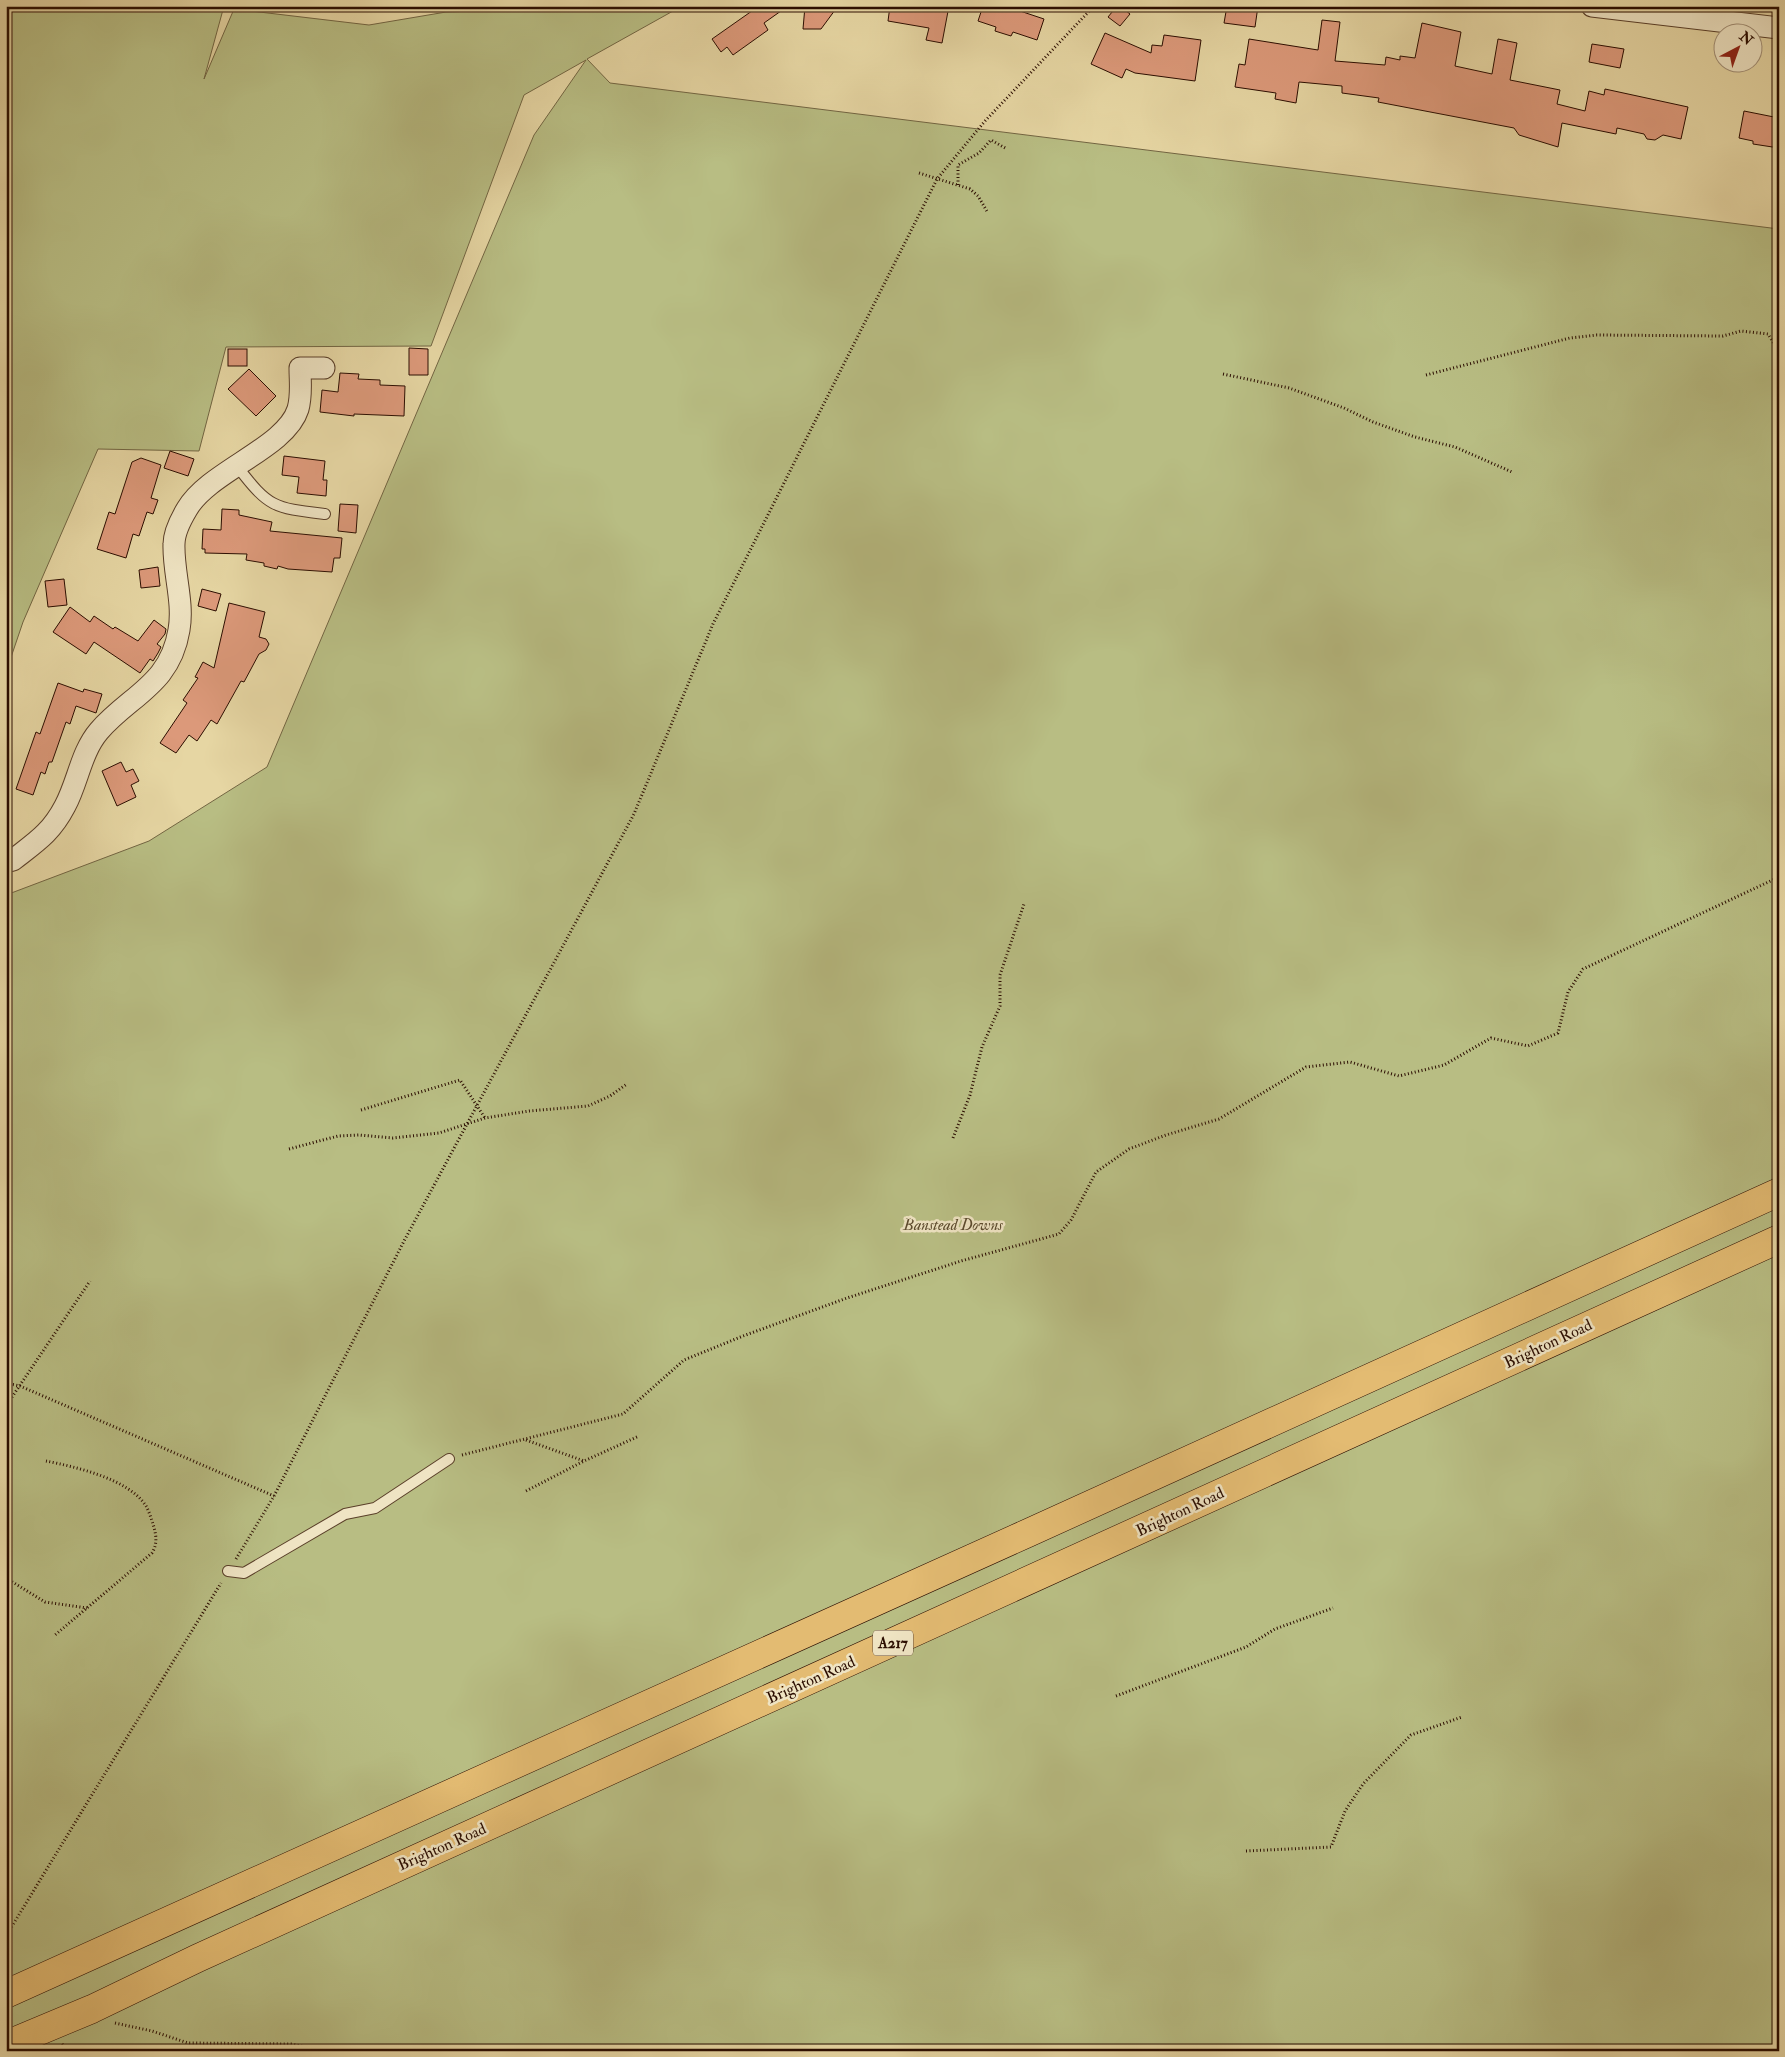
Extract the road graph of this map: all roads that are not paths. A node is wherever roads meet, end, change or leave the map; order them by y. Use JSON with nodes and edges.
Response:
{"nodes":[{"id":1,"x":1592,"y":6,"type":"edge"},
{"id":2,"x":1779,"y":28,"type":"edge"},
{"id":3,"x":324,"y":368,"type":"dead end"},
{"id":4,"x":238,"y":466,"type":"junction"},
{"id":5,"x":325,"y":514,"type":"dead end"},
{"id":6,"x":6,"y":862,"type":"edge"},
{"id":7,"x":1779,"y":1192,"type":"edge"},
{"id":8,"x":1779,"y":1239,"type":"edge"},
{"id":9,"x":448,"y":1459,"type":"road end"},
{"id":10,"x":228,"y":1571,"type":"road end"},
{"id":11,"x":6,"y":1994,"type":"edge"},
{"id":12,"x":6,"y":2045,"type":"edge"}],
"edges":[{"from":1,"to":2,"type":"street"},
{"from":3,"to":4,"type":"street"},
{"from":4,"to":5,"type":"lane"},
{"from":4,"to":6,"type":"street"},
{"from":7,"to":11,"type":"highway"},
{"from":8,"to":12,"type":"highway","name":"Brighton Road","number":"A217"},
{"from":9,"to":10,"type":"lane"}]}
